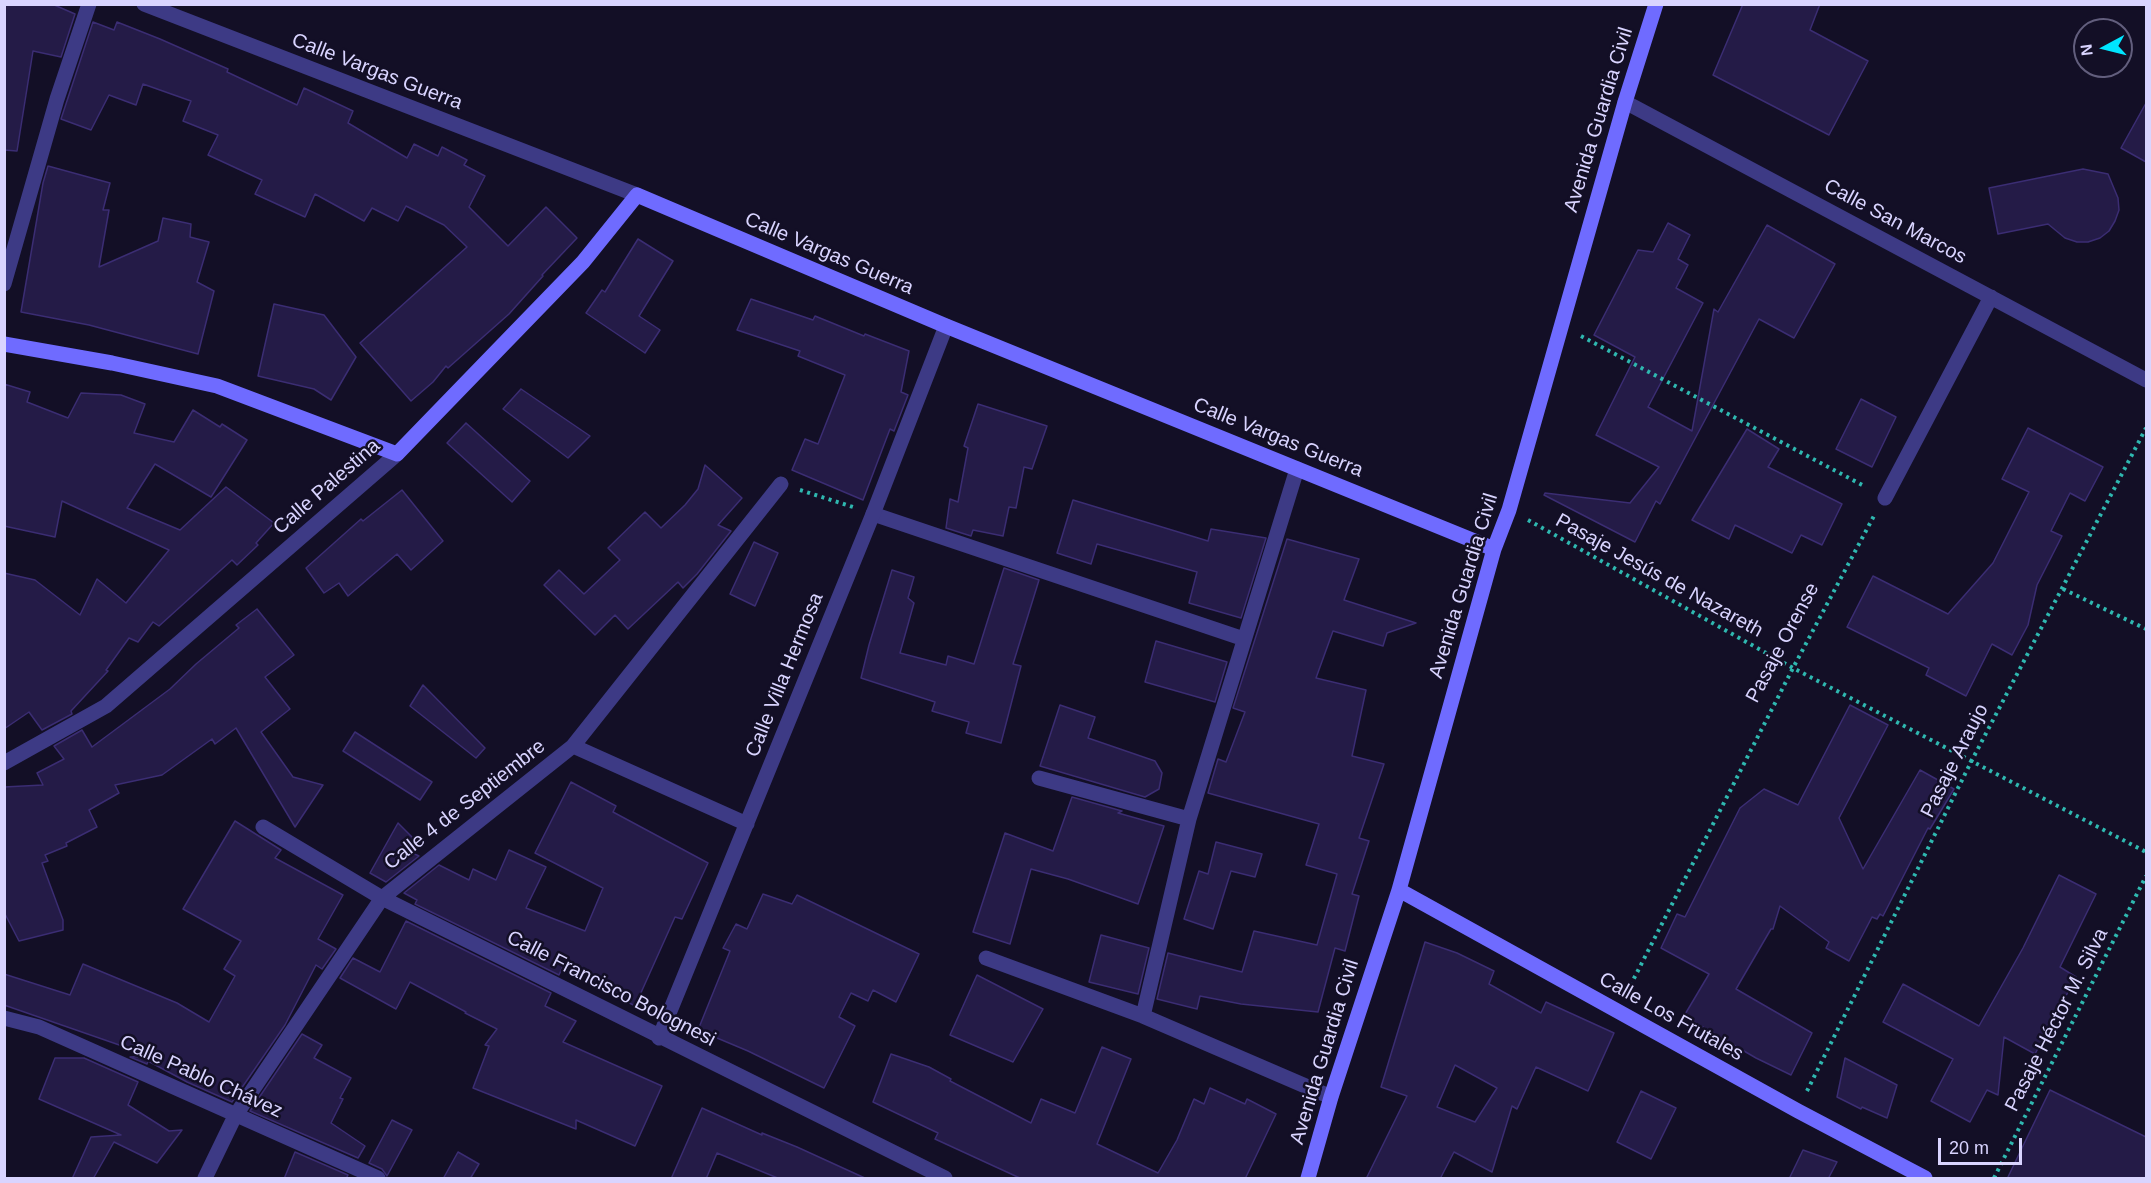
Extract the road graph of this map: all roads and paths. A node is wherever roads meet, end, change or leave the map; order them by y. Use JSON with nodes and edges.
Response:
{"nodes":[{"id":1,"x":89,"y":4,"type":"edge"},
{"id":2,"x":144,"y":4,"type":"edge"},
{"id":3,"x":1656,"y":4,"type":"edge"},
{"id":4,"x":1625,"y":102,"type":"junction"},
{"id":5,"x":637,"y":195,"type":"junction"},
{"id":6,"x":4,"y":284,"type":"edge"},
{"id":7,"x":1991,"y":297,"type":"junction"},
{"id":8,"x":946,"y":326,"type":"junction"},
{"id":9,"x":1561,"y":326,"type":"junction"},
{"id":10,"x":4,"y":344,"type":"edge"},
{"id":11,"x":2146,"y":380,"type":"edge"},
{"id":12,"x":2146,"y":428,"type":"edge"},
{"id":13,"x":397,"y":454,"type":"junction"},
{"id":14,"x":1297,"y":469,"type":"junction"},
{"id":15,"x":781,"y":483,"type":"joint"},
{"id":16,"x":1885,"y":498,"type":"junction"},
{"id":17,"x":1509,"y":510,"type":"junction"},
{"id":18,"x":873,"y":514,"type":"junction"},
{"id":19,"x":1494,"y":549,"type":"junction"},
{"id":20,"x":2063,"y":589,"type":"junction"},
{"id":21,"x":2146,"y":629,"type":"edge"},
{"id":22,"x":1244,"y":639,"type":"junction"},
{"id":23,"x":1793,"y":668,"type":"junction"},
{"id":24,"x":573,"y":746,"type":"junction"},
{"id":25,"x":1971,"y":762,"type":"junction"},
{"id":26,"x":4,"y":763,"type":"edge"},
{"id":27,"x":1039,"y":778,"type":"dead end"},
{"id":28,"x":1189,"y":819,"type":"junction"},
{"id":29,"x":747,"y":824,"type":"junction"},
{"id":30,"x":263,"y":827,"type":"dead end"},
{"id":31,"x":2146,"y":852,"type":"edge"},
{"id":32,"x":2146,"y":876,"type":"edge"},
{"id":33,"x":1399,"y":890,"type":"junction"},
{"id":34,"x":382,"y":898,"type":"junction"},
{"id":35,"x":986,"y":958,"type":"dead end"},
{"id":36,"x":1617,"y":1011,"type":"junction"},
{"id":37,"x":1143,"y":1016,"type":"junction"},
{"id":38,"x":4,"y":1018,"type":"edge"},
{"id":39,"x":660,"y":1038,"type":"junction"},
{"id":40,"x":1331,"y":1097,"type":"junction"},
{"id":41,"x":1798,"y":1111,"type":"junction"},
{"id":42,"x":235,"y":1116,"type":"junction"},
{"id":43,"x":205,"y":1179,"type":"edge"},
{"id":44,"x":378,"y":1179,"type":"edge"},
{"id":45,"x":945,"y":1179,"type":"edge"},
{"id":46,"x":1308,"y":1179,"type":"edge"},
{"id":47,"x":1925,"y":1179,"type":"edge"},
{"id":48,"x":1994,"y":1179,"type":"edge"}],
"edges":[{"from":1,"to":6,"type":"street"},
{"from":2,"to":5,"type":"street","name":"Calle Vargas Guerra"},
{"from":3,"to":4,"type":"street","name":"Avenida Guardia Civil"},
{"from":4,"to":7,"type":"street","name":"Calle San Marcos"},
{"from":4,"to":9,"type":"street","name":"Avenida Guardia Civil"},
{"from":5,"to":8,"type":"street","name":"Calle Vargas Guerra"},
{"from":5,"to":13,"type":"street","name":"Calle Palestina"},
{"from":7,"to":11,"type":"street","name":"Calle San Marcos"},
{"from":7,"to":16,"type":"street"},
{"from":8,"to":14,"type":"street","name":"Calle Vargas Guerra"},
{"from":8,"to":18,"type":"street","name":"Calle Villa Hermosa"},
{"from":9,"to":16,"type":"path"},
{"from":9,"to":17,"type":"street","name":"Avenida Guardia Civil"},
{"from":10,"to":13,"type":"street"},
{"from":12,"to":20,"type":"path","name":"Pasaje Araujo"},
{"from":13,"to":26,"type":"street","name":"Calle Palestina"},
{"from":14,"to":19,"type":"street","name":"Calle Vargas Guerra"},
{"from":14,"to":22,"type":"street"},
{"from":15,"to":18,"type":"path"},
{"from":15,"to":24,"type":"street","name":"Calle 4 de Septiembre"},
{"from":16,"to":23,"type":"path","name":"Pasaje Orense"},
{"from":17,"to":19,"type":"street","name":"Avenida Guardia Civil"},
{"from":17,"to":23,"type":"path","name":"Pasaje Jesús de Nazareth"},
{"from":18,"to":22,"type":"street"},
{"from":18,"to":29,"type":"street","name":"Calle Villa Hermosa"},
{"from":19,"to":33,"type":"street","name":"Avenida Guardia Civil"},
{"from":20,"to":21,"type":"path"},
{"from":20,"to":25,"type":"path","name":"Pasaje Araujo"},
{"from":22,"to":28,"type":"street"},
{"from":23,"to":25,"type":"path","name":"Pasaje Jesús de Nazareth"},
{"from":23,"to":36,"type":"path","name":"Pasaje Orense"},
{"from":24,"to":29,"type":"street"},
{"from":24,"to":34,"type":"street","name":"Calle 4 de Septiembre"},
{"from":25,"to":31,"type":"path","name":"Pasaje Jesús de Nazareth"},
{"from":25,"to":41,"type":"path","name":"Pasaje Araujo"},
{"from":27,"to":28,"type":"street"},
{"from":28,"to":37,"type":"street"},
{"from":29,"to":39,"type":"street","name":"Calle Villa Hermosa"},
{"from":30,"to":34,"type":"street","name":"Calle Francisco Bolognesi"},
{"from":32,"to":48,"type":"path","name":"Pasaje Héctor M. Silva"},
{"from":33,"to":36,"type":"street","name":"Calle Los Frutales"},
{"from":33,"to":40,"type":"street","name":"Avenida Guardia Civil"},
{"from":34,"to":39,"type":"street","name":"Calle Francisco Bolognesi"},
{"from":34,"to":42,"type":"street","name":"Calle 4 de Septiembre"},
{"from":35,"to":37,"type":"street"},
{"from":36,"to":41,"type":"street","name":"Calle Los Frutales"},
{"from":37,"to":40,"type":"street"},
{"from":38,"to":42,"type":"street","name":"Calle Pablo Chávez"},
{"from":39,"to":45,"type":"street","name":"Calle Francisco Bolognesi"},
{"from":40,"to":46,"type":"street","name":"Avenida Guardia Civil"},
{"from":41,"to":47,"type":"street","name":"Calle Los Frutales"},
{"from":42,"to":43,"type":"street","name":"Calle 4 de Septiembre"},
{"from":42,"to":44,"type":"street","name":"Calle Pablo Chávez"}]}
